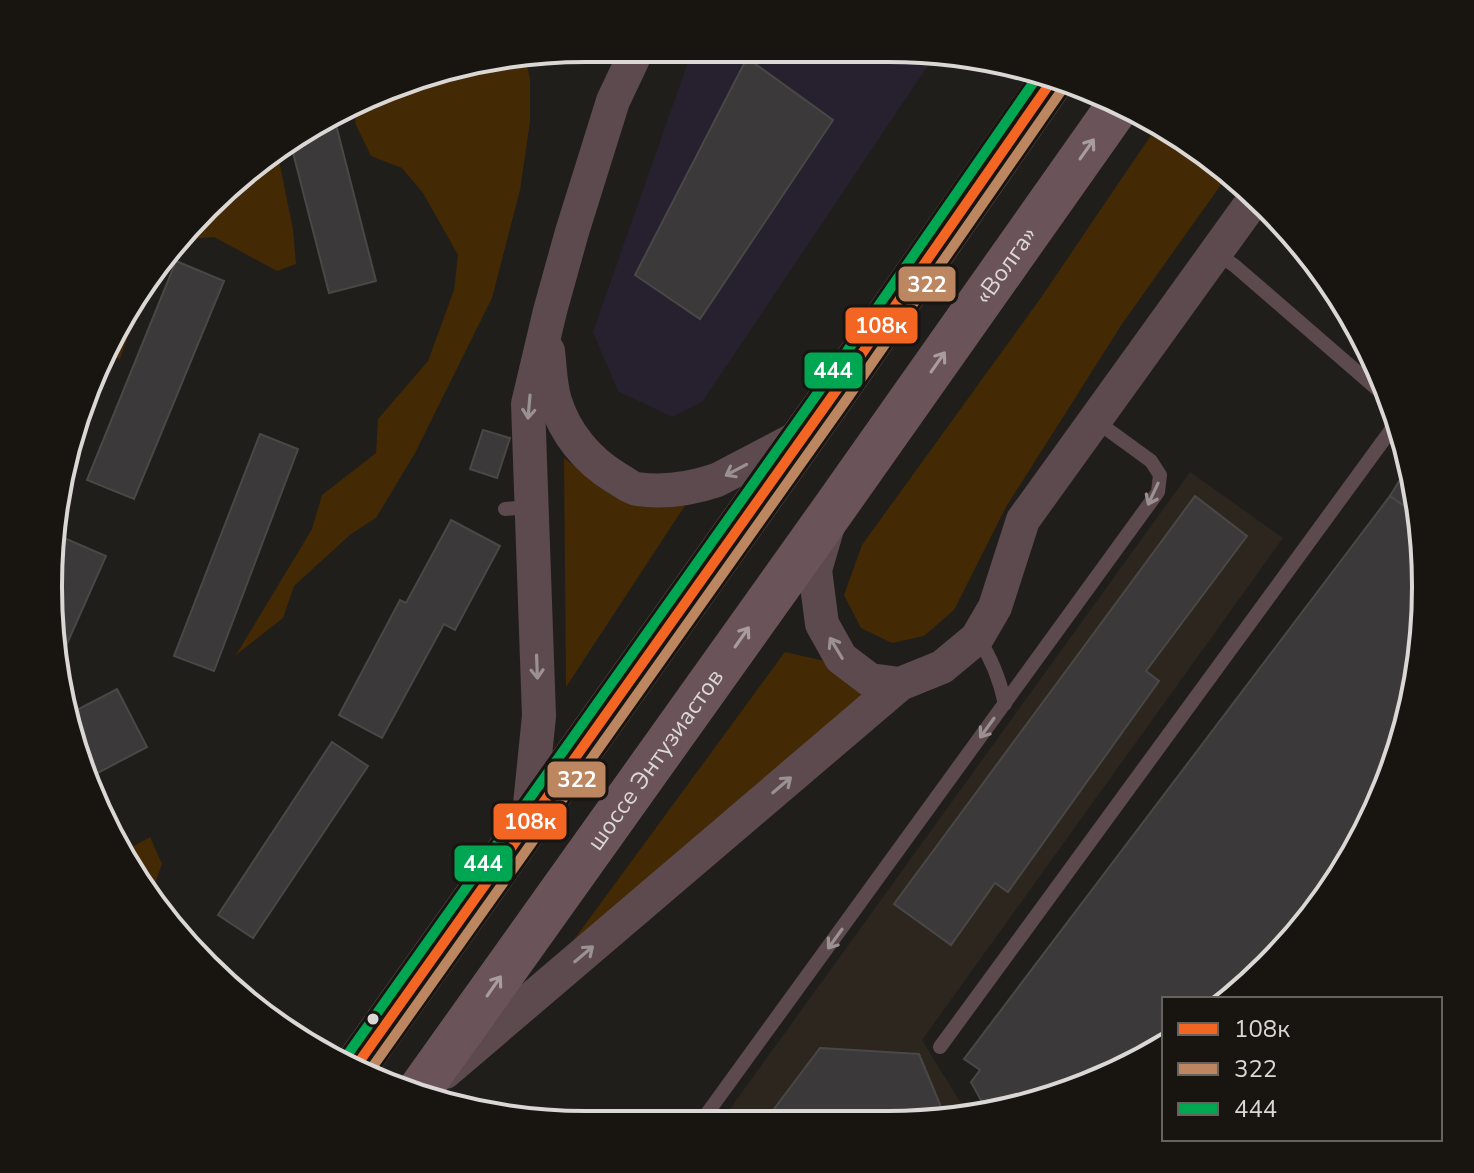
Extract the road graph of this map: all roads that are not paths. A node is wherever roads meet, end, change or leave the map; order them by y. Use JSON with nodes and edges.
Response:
{"nodes":[{"id":1,"x":631,"y":62,"type":"edge"},
{"id":2,"x":1047,"y":87,"type":"edge"},
{"id":3,"x":1113,"y":113,"type":"edge"},
{"id":4,"x":1249,"y":207,"type":"edge"},
{"id":5,"x":1216,"y":252,"type":"junction"},
{"id":6,"x":543,"y":317,"type":"junction"},
{"id":7,"x":1371,"y":384,"type":"edge"},
{"id":8,"x":1095,"y":421,"type":"junction"},
{"id":9,"x":893,"y":426,"type":"joint"},
{"id":10,"x":1389,"y":433,"type":"edge"},
{"id":11,"x":805,"y":434,"type":"junction"},
{"id":12,"x":833,"y":510,"type":"junction"},
{"id":13,"x":977,"y":638,"type":"junction"},
{"id":14,"x":900,"y":684,"type":"junction"},
{"id":15,"x":1005,"y":704,"type":"junction"},
{"id":16,"x":528,"y":824,"type":"junction"},
{"id":17,"x":940,"y":1047,"type":"dead end"},
{"id":18,"x":361,"y":1060,"type":"edge"},
{"id":19,"x":424,"y":1085,"type":"edge"},
{"id":20,"x":428,"y":1086,"type":"edge"},
{"id":21,"x":709,"y":1111,"type":"edge"}],
"edges":[{"from":1,"to":6,"type":"street"},
{"from":2,"to":11,"type":"highway"},
{"from":9,"to":3,"type":"highway","name":"«Волга»","one_way":true},
{"from":4,"to":5,"type":"street"},
{"from":5,"to":7,"type":"lane"},
{"from":5,"to":8,"type":"street"},
{"from":11,"to":6,"type":"street","one_way":true},
{"from":6,"to":16,"type":"street","one_way":true},
{"from":8,"to":13,"type":"street"},
{"from":8,"to":15,"type":"lane","one_way":true},
{"from":9,"to":12,"type":"highway","name":"шоссе Энтузиастов"},
{"from":10,"to":17,"type":"lane"},
{"from":11,"to":16,"type":"highway"},
{"from":14,"to":12,"type":"street","one_way":true},
{"from":19,"to":12,"type":"highway","name":"шоссе Энтузиастов","one_way":true},
{"from":13,"to":14,"type":"street"},
{"from":13,"to":15,"type":"lane"},
{"from":20,"to":14,"type":"street","one_way":true},
{"from":15,"to":21,"type":"lane","one_way":true},
{"from":16,"to":18,"type":"highway"}]}
